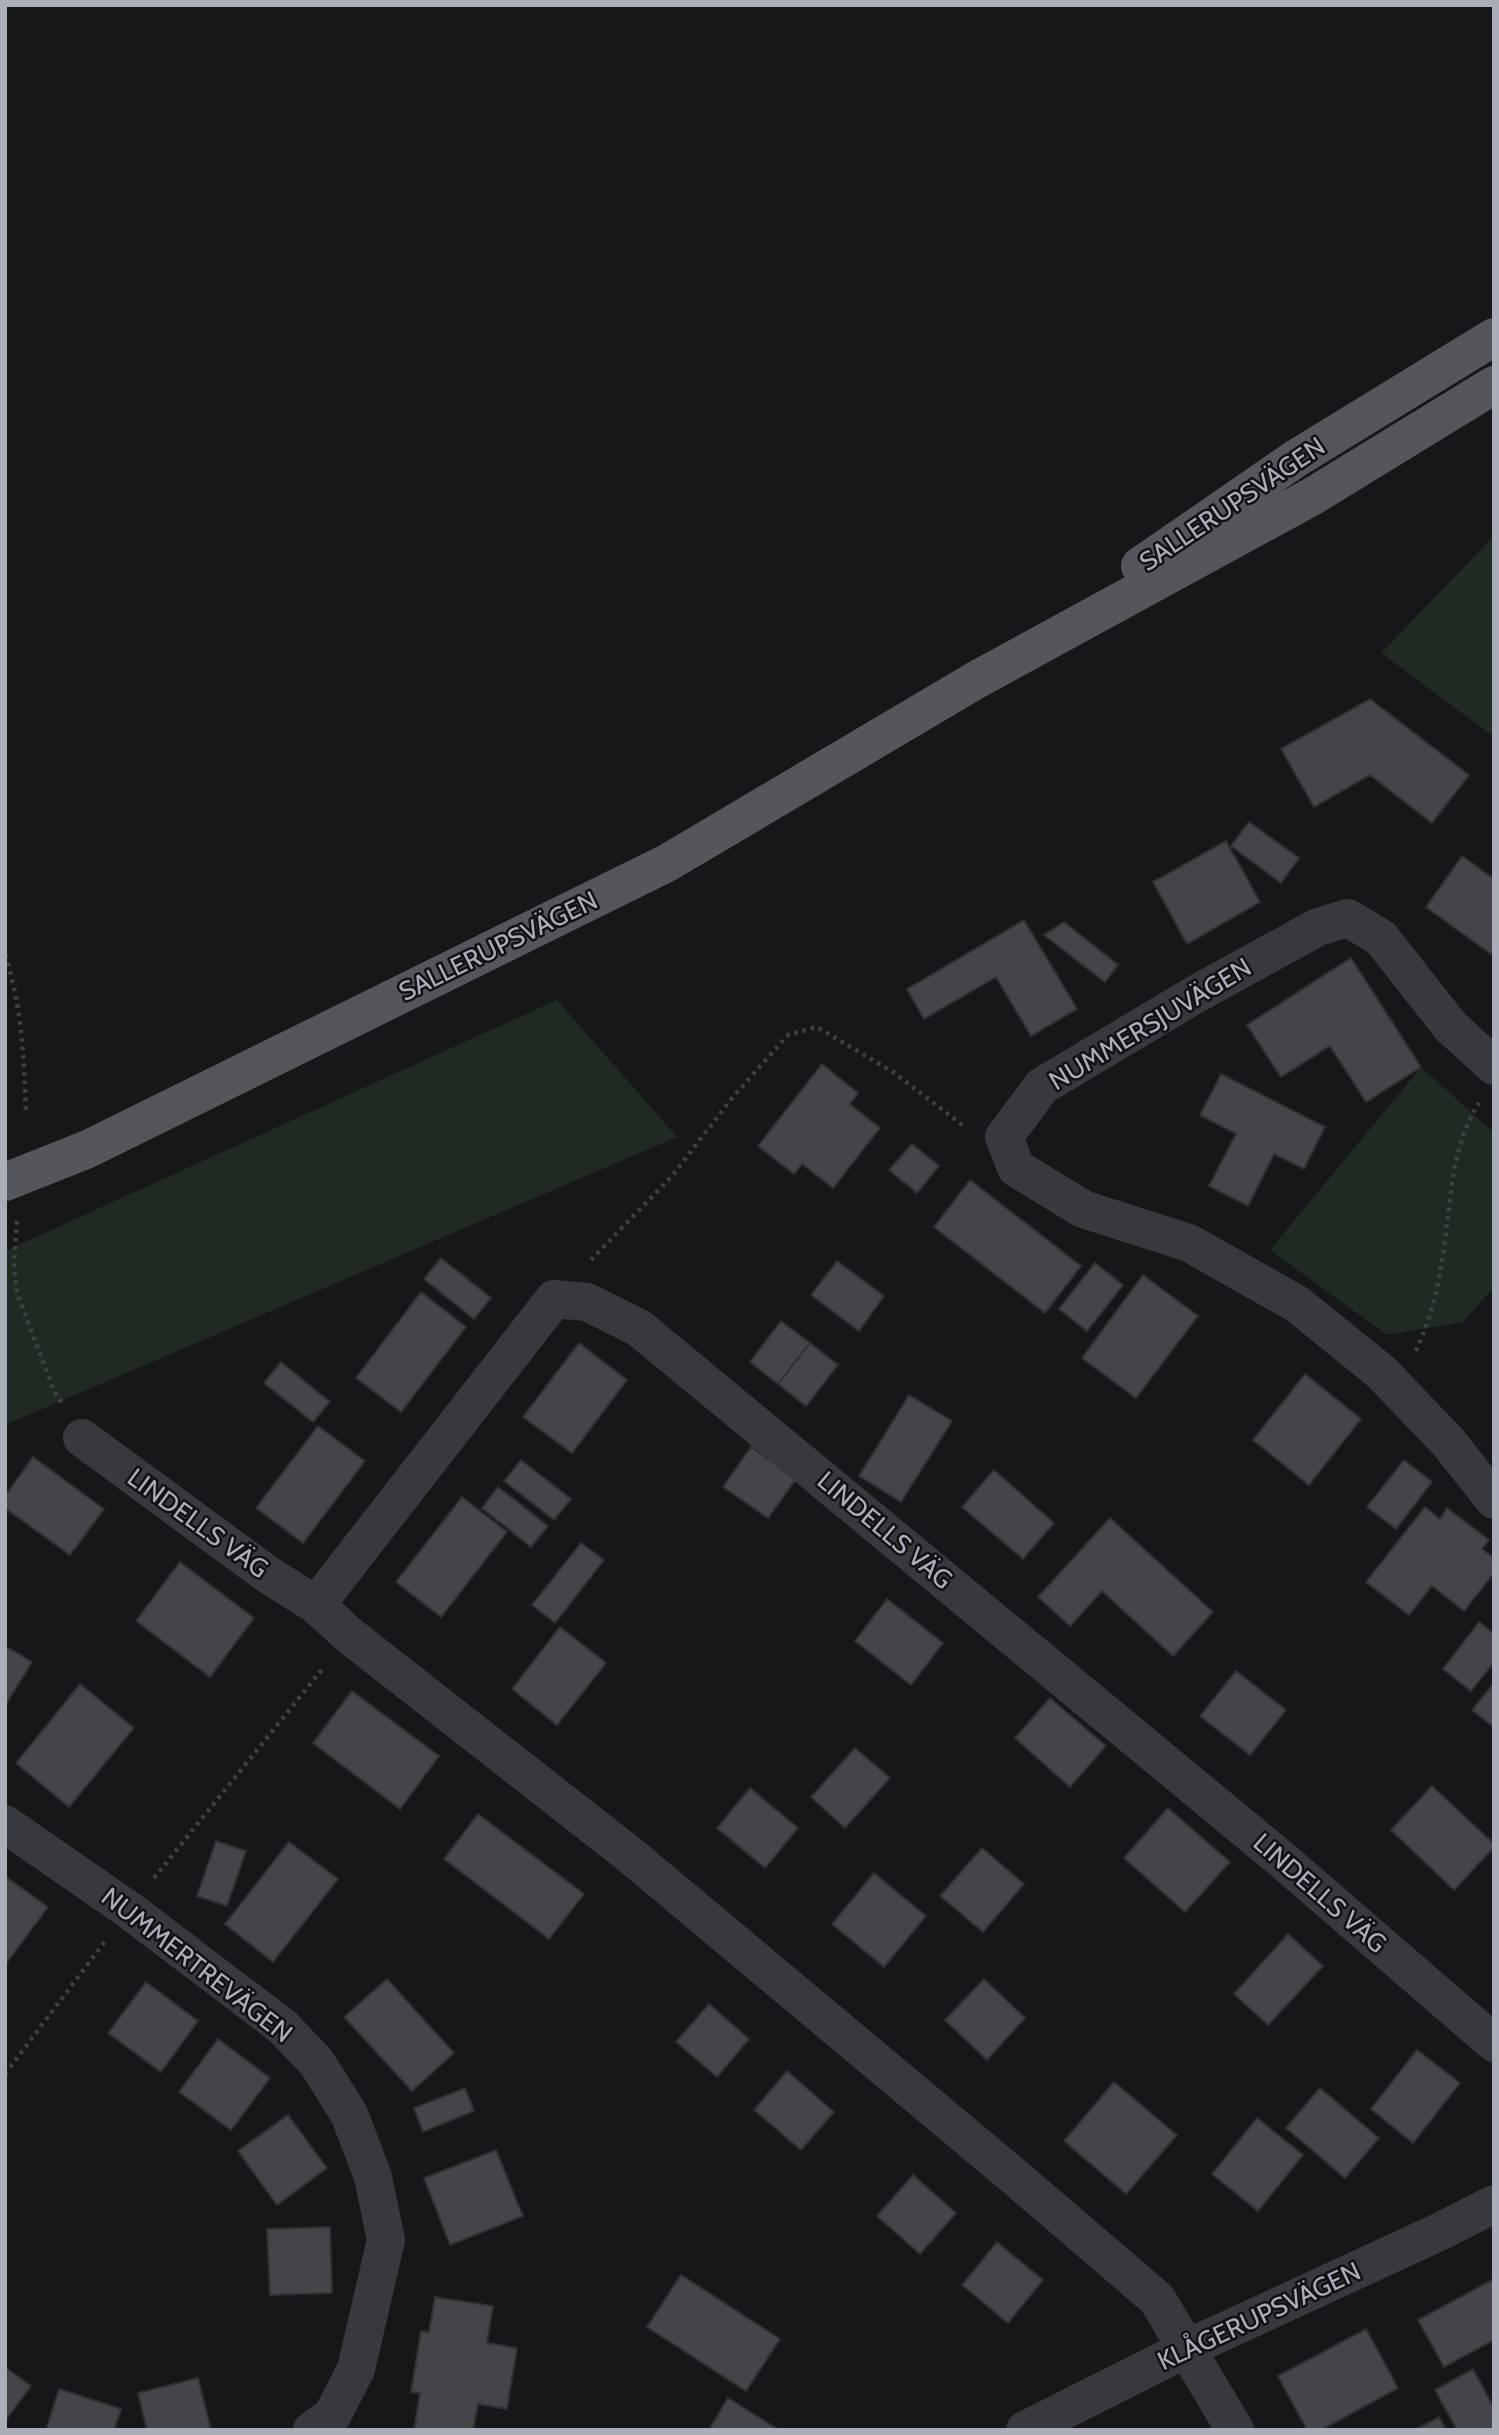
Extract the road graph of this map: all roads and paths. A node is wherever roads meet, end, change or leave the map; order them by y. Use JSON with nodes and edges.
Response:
{"nodes":[{"id":1,"x":1494,"y":337,"type":"edge"},
{"id":2,"x":1494,"y":385,"type":"edge"},
{"id":3,"x":976,"y":680,"type":"junction"},
{"id":4,"x":5,"y":955,"type":"edge"},
{"id":5,"x":1494,"y":1066,"type":"edge"},
{"id":6,"x":1479,"y":1102,"type":"dead end"},
{"id":7,"x":26,"y":1114,"type":"dead end"},
{"id":8,"x":1004,"y":1136,"type":"junction"},
{"id":9,"x":11,"y":1198,"type":"edge"},
{"id":10,"x":554,"y":1299,"type":"junction"},
{"id":11,"x":1399,"y":1391,"type":"junction"},
{"id":12,"x":82,"y":1437,"type":"joint"},
{"id":13,"x":1494,"y":1500,"type":"edge"},
{"id":14,"x":316,"y":1605,"type":"junction"},
{"id":15,"x":349,"y":1635,"type":"junction"},
{"id":16,"x":5,"y":1824,"type":"edge"},
{"id":17,"x":129,"y":1910,"type":"junction"},
{"id":18,"x":1494,"y":2043,"type":"edge"},
{"id":19,"x":5,"y":2074,"type":"edge"},
{"id":20,"x":1494,"y":2204,"type":"edge"},
{"id":21,"x":1188,"y":2348,"type":"junction"},
{"id":22,"x":332,"y":2425,"type":"edge"},
{"id":23,"x":1025,"y":2430,"type":"edge"},
{"id":24,"x":1236,"y":2430,"type":"edge"}],
"edges":[{"from":1,"to":3,"type":"main road","name":"SALLERUPSVÄGEN"},
{"from":2,"to":3,"type":"main road","name":"SALLERUPSVÄGEN"},
{"from":3,"to":9,"type":"main road","name":"SALLERUPSVÄGEN"},
{"from":4,"to":7,"type":"path"},
{"from":5,"to":8,"type":"street","name":"NUMMERSJUVÄGEN"},
{"from":6,"to":11,"type":"path"},
{"from":8,"to":10,"type":"path"},
{"from":8,"to":11,"type":"street"},
{"from":9,"to":12,"type":"path"},
{"from":10,"to":14,"type":"street"},
{"from":10,"to":18,"type":"street","name":"LINDELLS VÄG"},
{"from":11,"to":13,"type":"street"},
{"from":12,"to":14,"type":"street","name":"LINDELLS VÄG"},
{"from":14,"to":15,"type":"street","name":"LINDELLS VÄG"},
{"from":15,"to":17,"type":"path"},
{"from":15,"to":21,"type":"street","name":"LINDELLS VÄG"},
{"from":16,"to":17,"type":"street","name":"NUMMERTREVÄGEN"},
{"from":17,"to":19,"type":"path"},
{"from":17,"to":22,"type":"street","name":"NUMMERTREVÄGEN"},
{"from":20,"to":21,"type":"street","name":"KLÅGERUPSVÄGEN"},
{"from":21,"to":23,"type":"street","name":"KLÅGERUPSVÄGEN"},
{"from":21,"to":24,"type":"street","name":"LINDELLS VÄG"}]}
